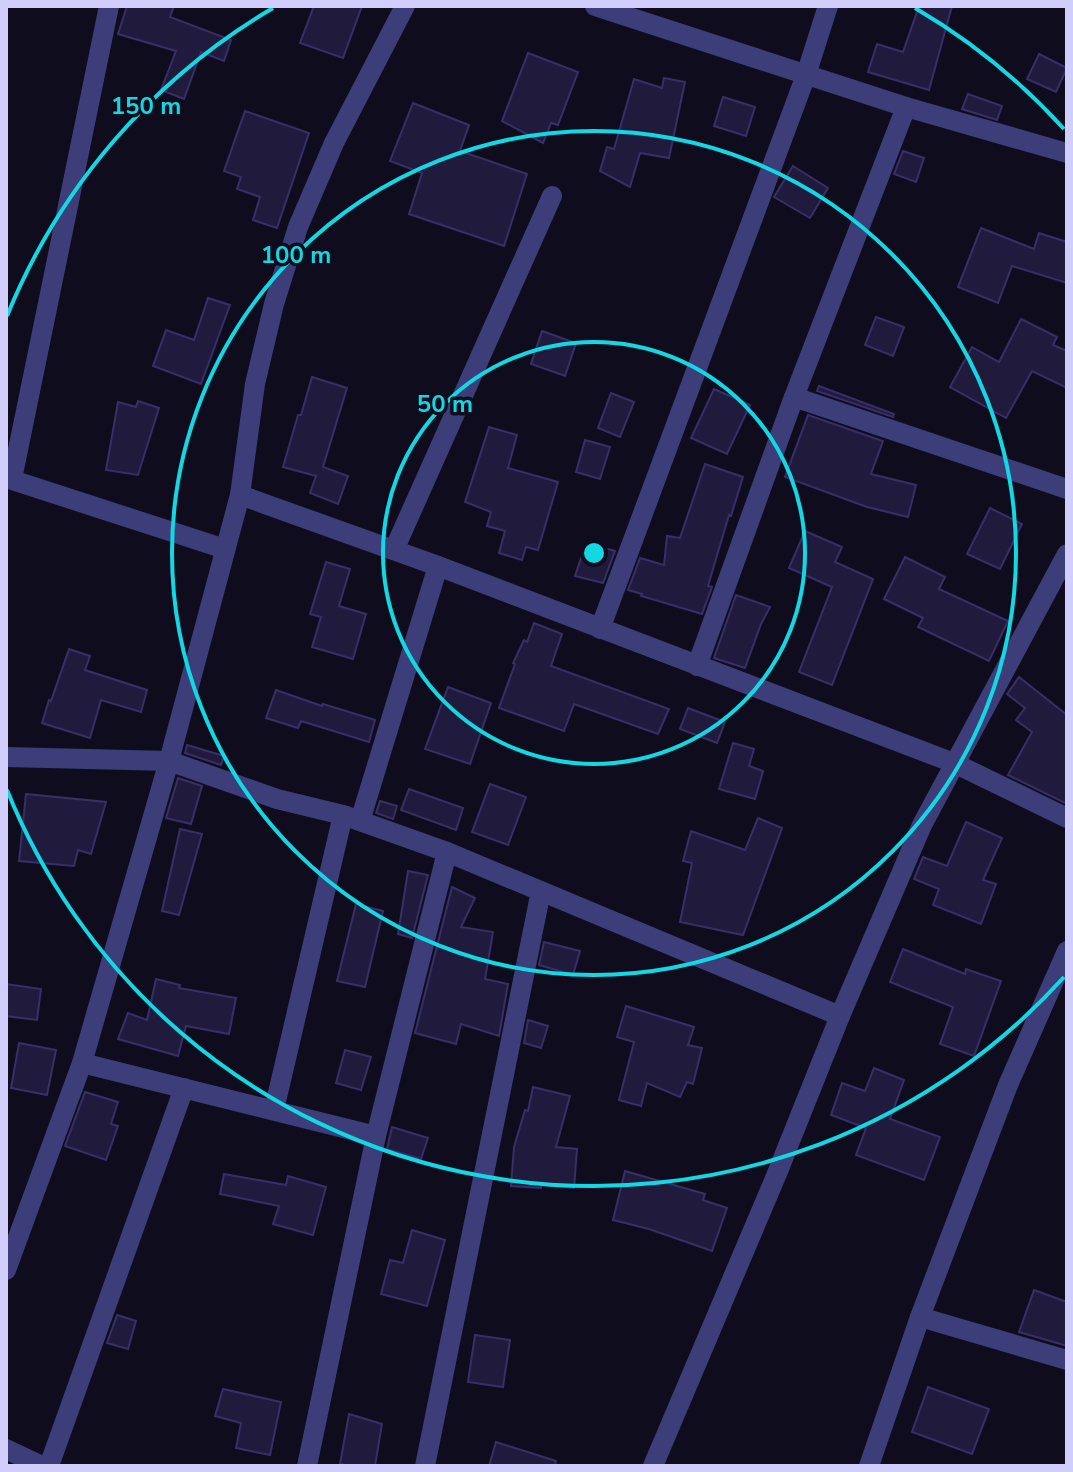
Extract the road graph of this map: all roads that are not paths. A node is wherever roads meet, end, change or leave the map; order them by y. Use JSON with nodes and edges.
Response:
{"nodes":[{"id":1,"x":109,"y":6,"type":"edge"},
{"id":2,"x":405,"y":6,"type":"edge"},
{"id":3,"x":595,"y":6,"type":"edge"},
{"id":4,"x":828,"y":6,"type":"edge"},
{"id":5,"x":806,"y":75,"type":"junction"},
{"id":6,"x":906,"y":107,"type":"junction"},
{"id":7,"x":1067,"y":153,"type":"edge"},
{"id":8,"x":552,"y":196,"type":"dead end"},
{"id":9,"x":794,"y":397,"type":"junction"},
{"id":10,"x":9,"y":478,"type":"edge"},
{"id":11,"x":1067,"y":489,"type":"edge"},
{"id":12,"x":240,"y":495,"type":"junction"},
{"id":13,"x":225,"y":549,"type":"junction"},
{"id":14,"x":394,"y":550,"type":"junction"},
{"id":15,"x":1067,"y":554,"type":"edge"},
{"id":16,"x":438,"y":566,"type":"junction"},
{"id":17,"x":600,"y":629,"type":"junction"},
{"id":18,"x":697,"y":666,"type":"junction"},
{"id":19,"x":6,"y":757,"type":"edge"},
{"id":20,"x":169,"y":761,"type":"junction"},
{"id":21,"x":954,"y":763,"type":"junction"},
{"id":22,"x":352,"y":818,"type":"junction"},
{"id":23,"x":1067,"y":818,"type":"edge"},
{"id":24,"x":447,"y":852,"type":"junction"},
{"id":25,"x":541,"y":891,"type":"junction"},
{"id":26,"x":1067,"y":951,"type":"edge"},
{"id":27,"x":840,"y":1016,"type":"junction"},
{"id":28,"x":82,"y":1063,"type":"junction"},
{"id":29,"x":184,"y":1088,"type":"junction"},
{"id":30,"x":274,"y":1110,"type":"junction"},
{"id":31,"x":376,"y":1136,"type":"junction"},
{"id":32,"x":6,"y":1270,"type":"edge"},
{"id":33,"x":920,"y":1317,"type":"junction"},
{"id":34,"x":1067,"y":1360,"type":"edge"},
{"id":35,"x":6,"y":1449,"type":"edge"},
{"id":36,"x":42,"y":1466,"type":"edge"},
{"id":37,"x":49,"y":1466,"type":"edge"},
{"id":38,"x":307,"y":1466,"type":"edge"},
{"id":39,"x":425,"y":1466,"type":"edge"},
{"id":40,"x":653,"y":1466,"type":"edge"},
{"id":41,"x":869,"y":1466,"type":"edge"}],
"edges":[{"from":1,"to":10,"type":"street"},
{"from":2,"to":12,"type":"street"},
{"from":3,"to":5,"type":"street"},
{"from":4,"to":5,"type":"street"},
{"from":5,"to":6,"type":"street"},
{"from":5,"to":17,"type":"street"},
{"from":6,"to":7,"type":"street"},
{"from":6,"to":9,"type":"street"},
{"from":8,"to":14,"type":"street"},
{"from":9,"to":11,"type":"street"},
{"from":9,"to":18,"type":"street"},
{"from":10,"to":13,"type":"street"},
{"from":12,"to":13,"type":"street"},
{"from":12,"to":14,"type":"street"},
{"from":13,"to":20,"type":"street"},
{"from":14,"to":16,"type":"street"},
{"from":15,"to":21,"type":"street"},
{"from":16,"to":17,"type":"street"},
{"from":16,"to":22,"type":"street"},
{"from":17,"to":18,"type":"street"},
{"from":18,"to":21,"type":"street"},
{"from":19,"to":20,"type":"street"},
{"from":20,"to":22,"type":"street"},
{"from":20,"to":28,"type":"street"},
{"from":21,"to":23,"type":"street"},
{"from":21,"to":27,"type":"street"},
{"from":22,"to":24,"type":"street"},
{"from":22,"to":30,"type":"street"},
{"from":24,"to":25,"type":"street"},
{"from":24,"to":31,"type":"street"},
{"from":25,"to":27,"type":"street"},
{"from":25,"to":39,"type":"street"},
{"from":26,"to":33,"type":"street"},
{"from":27,"to":40,"type":"street"},
{"from":28,"to":29,"type":"street"},
{"from":28,"to":32,"type":"street"},
{"from":29,"to":30,"type":"street"},
{"from":29,"to":37,"type":"street"},
{"from":30,"to":31,"type":"street"},
{"from":31,"to":38,"type":"street"},
{"from":33,"to":34,"type":"street"},
{"from":33,"to":41,"type":"street"},
{"from":35,"to":36,"type":"street"}]}
